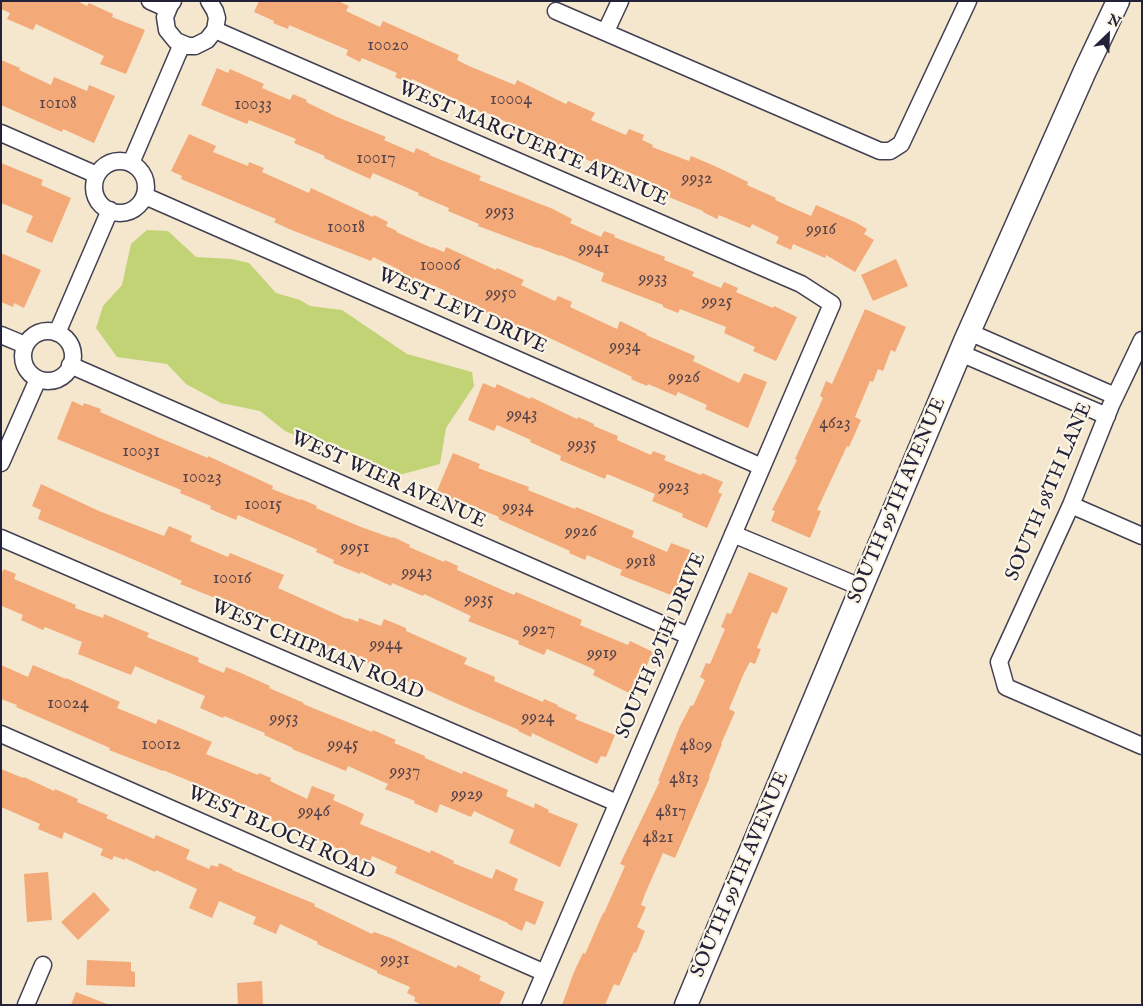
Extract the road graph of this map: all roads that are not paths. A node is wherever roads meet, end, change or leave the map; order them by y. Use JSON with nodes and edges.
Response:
{"nodes":[{"id":1,"x":150,"y":1,"type":"edge"},
{"id":2,"x":209,"y":1,"type":"edge"},
{"id":3,"x":620,"y":1,"type":"edge"},
{"id":4,"x":968,"y":1,"type":"edge"},
{"id":5,"x":1118,"y":1,"type":"edge"},
{"id":6,"x":171,"y":5,"type":"edge"},
{"id":7,"x":556,"y":11,"type":"dead end"},
{"id":8,"x":215,"y":30,"type":"junction"},
{"id":9,"x":606,"y":31,"type":"junction"},
{"id":10,"x":182,"y":44,"type":"junction"},
{"id":11,"x":1,"y":133,"type":"edge"},
{"id":12,"x":131,"y":163,"type":"junction"},
{"id":13,"x":97,"y":175,"type":"junction"},
{"id":14,"x":144,"y":196,"type":"junction"},
{"id":15,"x":110,"y":210,"type":"junction"},
{"id":16,"x":832,"y":304,"type":"joint"},
{"id":17,"x":969,"y":332,"type":"junction"},
{"id":18,"x":57,"y":333,"type":"junction"},
{"id":19,"x":1,"y":335,"type":"edge"},
{"id":20,"x":1142,"y":340,"type":"edge"},
{"id":21,"x":25,"y":345,"type":"junction"},
{"id":22,"x":960,"y":353,"type":"junction"},
{"id":23,"x":70,"y":366,"type":"junction"},
{"id":24,"x":38,"y":379,"type":"junction"},
{"id":25,"x":1115,"y":396,"type":"junction"},
{"id":26,"x":1107,"y":416,"type":"junction"},
{"id":27,"x":1,"y":462,"type":"edge"},
{"id":28,"x":762,"y":467,"type":"junction"},
{"id":29,"x":1071,"y":505,"type":"junction"},
{"id":30,"x":734,"y":534,"type":"junction"},
{"id":31,"x":1142,"y":536,"type":"edge"},
{"id":32,"x":1,"y":538,"type":"edge"},
{"id":33,"x":862,"y":588,"type":"junction"},
{"id":34,"x":689,"y":636,"type":"junction"},
{"id":35,"x":1,"y":734,"type":"edge"},
{"id":36,"x":1142,"y":746,"type":"edge"},
{"id":37,"x":617,"y":803,"type":"junction"},
{"id":38,"x":42,"y":965,"type":"dead end"},
{"id":39,"x":544,"y":973,"type":"junction"},
{"id":40,"x":26,"y":1005,"type":"edge"},
{"id":41,"x":531,"y":1005,"type":"edge"},
{"id":42,"x":686,"y":1005,"type":"edge"}],
"edges":[{"from":1,"to":6,"type":"street"},
{"from":2,"to":8,"type":"street"},
{"from":3,"to":9,"type":"street"},
{"from":4,"to":9,"type":"street"},
{"from":5,"to":17,"type":"main road","name":"SOUTH 99TH AVENUE"},
{"from":6,"to":10,"type":"street"},
{"from":7,"to":9,"type":"street"},
{"from":8,"to":10,"type":"street"},
{"from":8,"to":16,"type":"street","name":"WEST MARGUERTE AVENUE"},
{"from":10,"to":12,"type":"street"},
{"from":11,"to":13,"type":"street"},
{"from":12,"to":13,"type":"street"},
{"from":12,"to":14,"type":"street"},
{"from":13,"to":15,"type":"street"},
{"from":14,"to":15,"type":"street"},
{"from":14,"to":28,"type":"street","name":"WEST LEVI DRIVE"},
{"from":15,"to":18,"type":"street"},
{"from":16,"to":28,"type":"street","name":"SOUTH 99TH DRIVE"},
{"from":17,"to":22,"type":"main road","name":"SOUTH 99TH AVENUE"},
{"from":17,"to":25,"type":"street"},
{"from":18,"to":21,"type":"street"},
{"from":18,"to":23,"type":"street"},
{"from":19,"to":21,"type":"street"},
{"from":20,"to":25,"type":"street","name":"SOUTH 98TH LANE"},
{"from":21,"to":24,"type":"street"},
{"from":22,"to":26,"type":"street"},
{"from":22,"to":33,"type":"main road","name":"SOUTH 99TH AVENUE"},
{"from":23,"to":24,"type":"street"},
{"from":23,"to":34,"type":"street","name":"WEST WIER AVENUE"},
{"from":24,"to":27,"type":"street"},
{"from":25,"to":26,"type":"street","name":"SOUTH 98TH LANE"},
{"from":26,"to":29,"type":"street","name":"SOUTH 98TH LANE"},
{"from":28,"to":30,"type":"street","name":"SOUTH 99TH DRIVE"},
{"from":29,"to":31,"type":"street"},
{"from":29,"to":36,"type":"street","name":"SOUTH 98TH LANE"},
{"from":30,"to":33,"type":"street"},
{"from":30,"to":34,"type":"street","name":"SOUTH 99TH DRIVE"},
{"from":32,"to":37,"type":"street","name":"WEST CHIPMAN ROAD"},
{"from":33,"to":42,"type":"main road","name":"SOUTH 99TH AVENUE"},
{"from":34,"to":37,"type":"street","name":"SOUTH 99TH DRIVE"},
{"from":35,"to":39,"type":"street","name":"WEST BLOCH ROAD"},
{"from":37,"to":39,"type":"street","name":"SOUTH 99TH DRIVE"},
{"from":38,"to":40,"type":"street"},
{"from":39,"to":41,"type":"street","name":"SOUTH 99TH DRIVE"}]}
